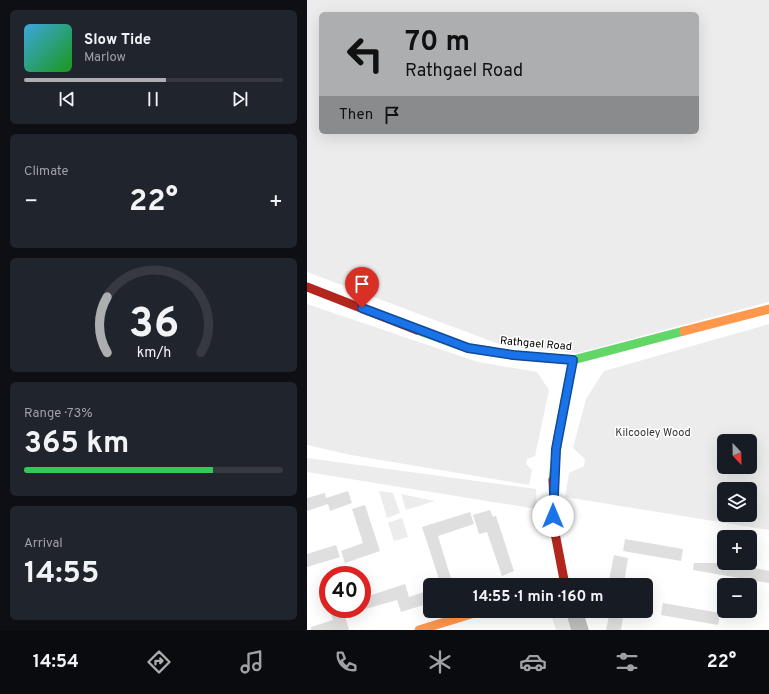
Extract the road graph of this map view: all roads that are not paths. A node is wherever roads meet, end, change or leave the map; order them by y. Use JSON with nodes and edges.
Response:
{"nodes":[{"id":1,"x":307,"y":287,"type":"edge"},
{"id":2,"x":769,"y":308,"type":"edge"},
{"id":3,"x":573,"y":360,"type":"junction"},
{"id":4,"x":564,"y":578,"type":"edge"},
{"id":5,"x":458,"y":618,"type":"edge"},
{"id":6,"x":576,"y":618,"type":"edge"},
{"id":7,"x":419,"y":630,"type":"edge"},
{"id":8,"x":580,"y":630,"type":"edge"}],
"edges":[{"from":1,"to":3,"type":"street","name":"Rathgael Road"},
{"from":2,"to":3,"type":"street","name":"Rathgael Road"},
{"from":3,"to":4,"type":"street"},
{"from":5,"to":7,"type":"street"},
{"from":6,"to":8,"type":"street"}]}
